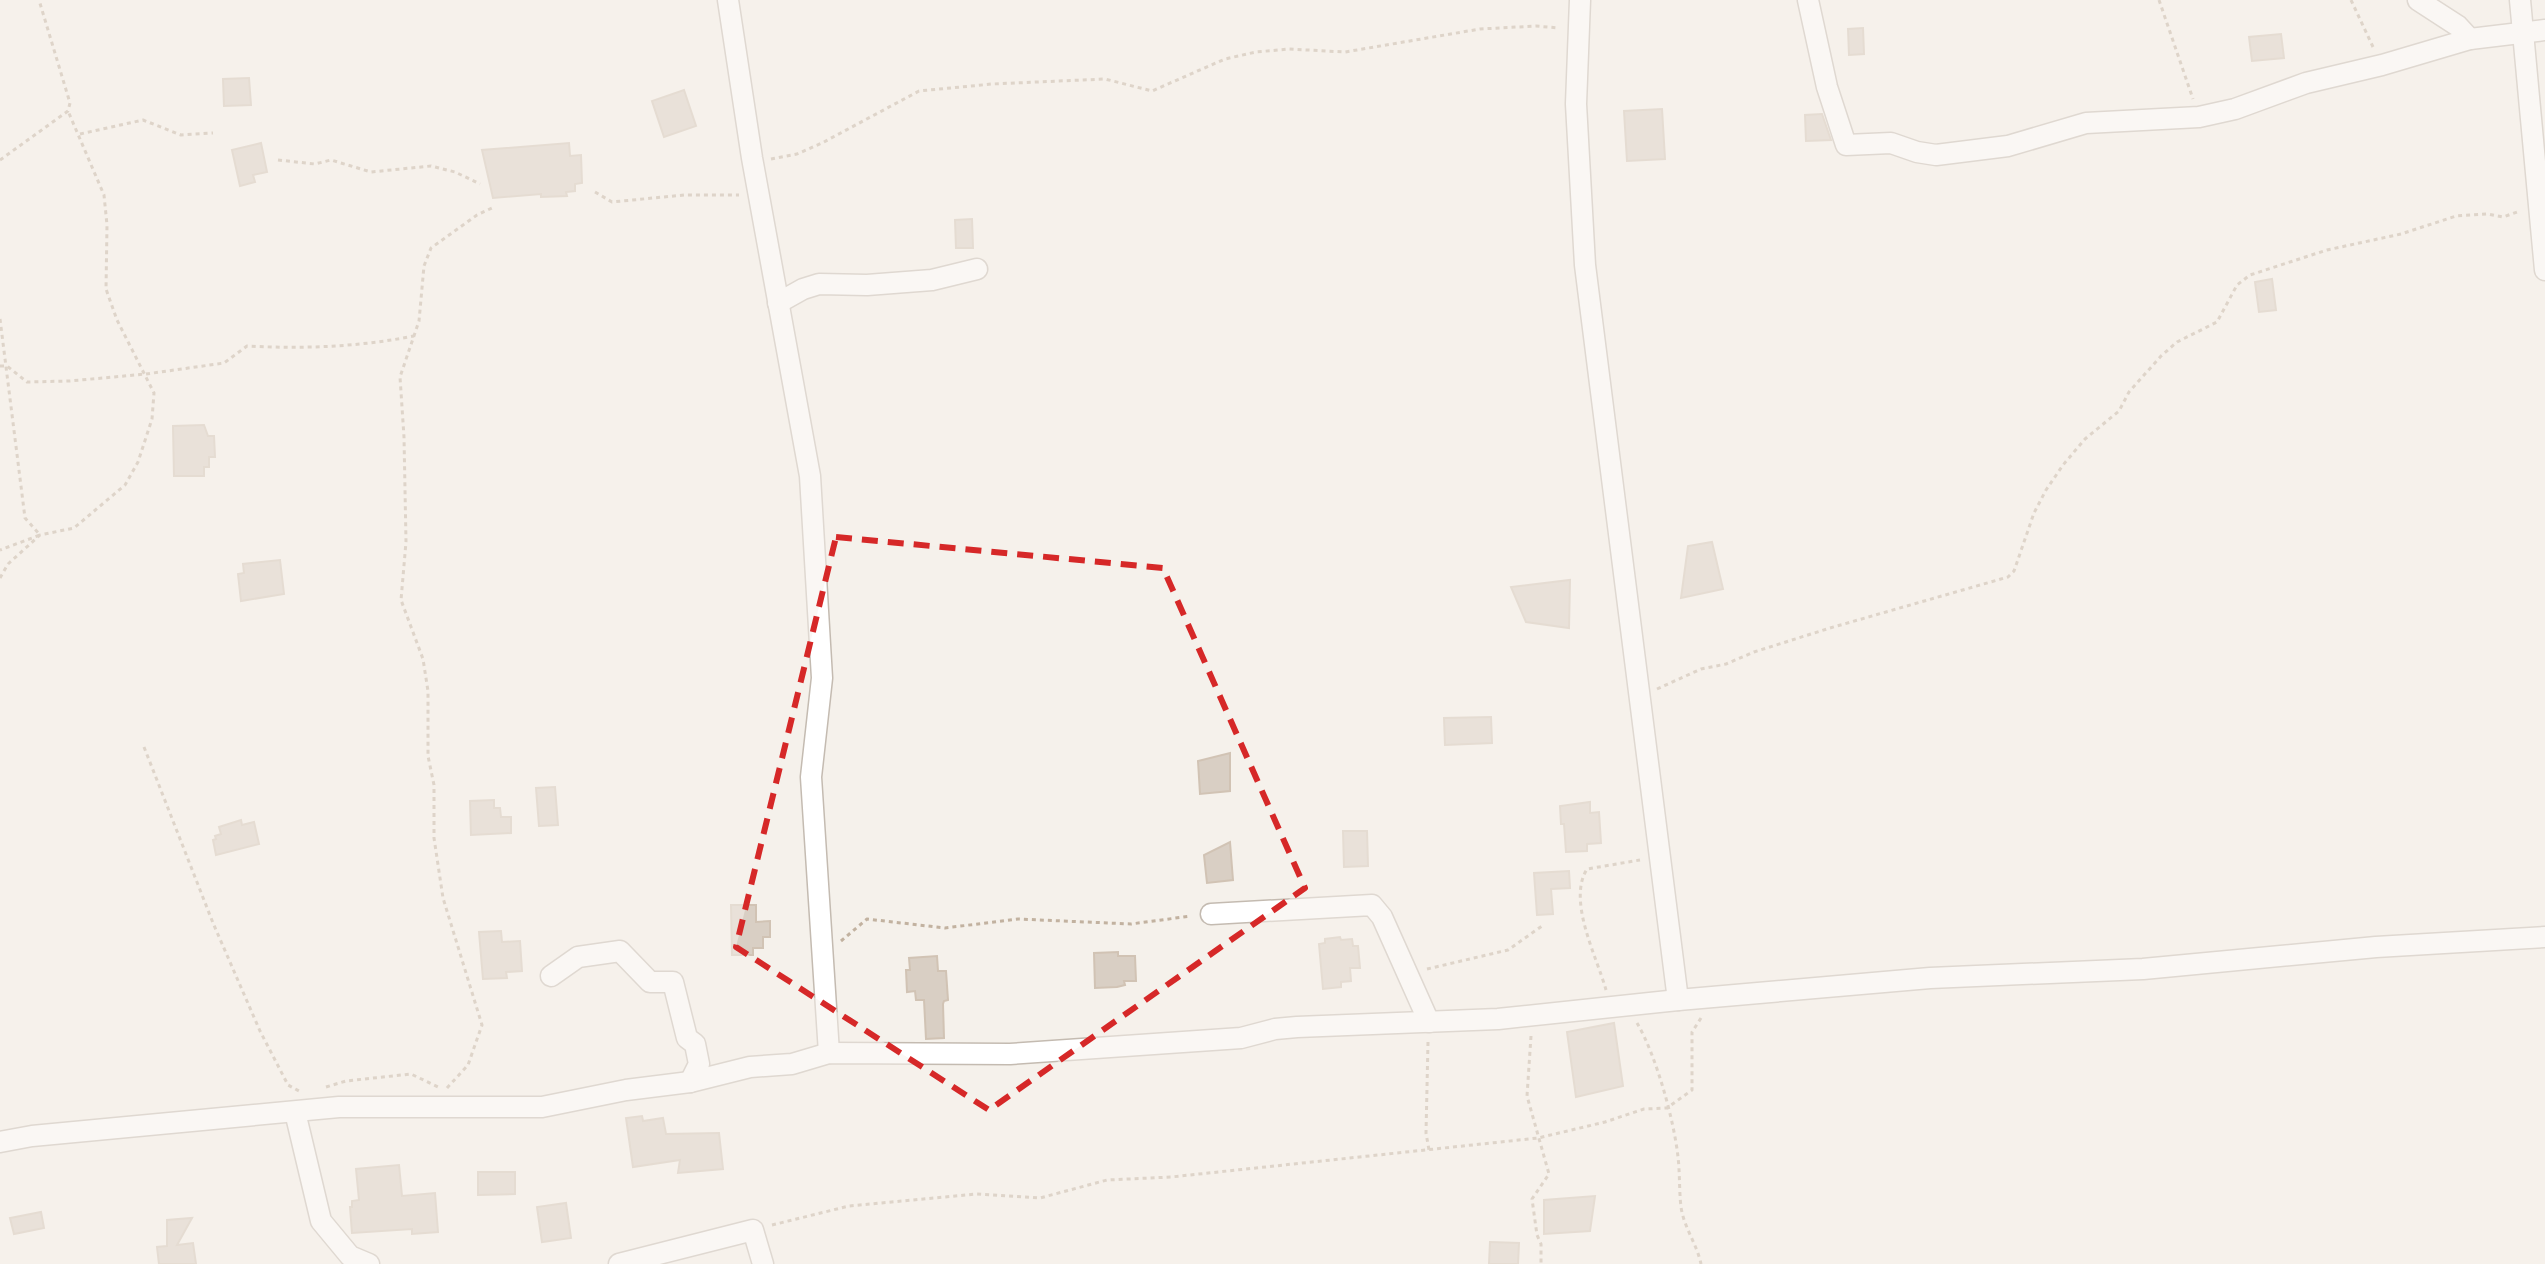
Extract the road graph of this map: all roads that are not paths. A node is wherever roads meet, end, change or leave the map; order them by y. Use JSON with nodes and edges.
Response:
{"nodes":[{"id":1,"x":728,"y":0,"type":"edge"},
{"id":2,"x":1580,"y":0,"type":"edge"},
{"id":3,"x":1808,"y":0,"type":"edge"},
{"id":4,"x":2418,"y":0,"type":"edge"},
{"id":5,"x":2520,"y":0,"type":"edge"},
{"id":6,"x":2545,"y":30,"type":"edge"},
{"id":7,"x":2522,"y":31,"type":"junction"},
{"id":8,"x":2470,"y":39,"type":"junction"},
{"id":9,"x":977,"y":269,"type":"dead end"},
{"id":10,"x":2545,"y":270,"type":"edge"},
{"id":11,"x":778,"y":303,"type":"junction"},
{"id":12,"x":1211,"y":914,"type":"road end"},
{"id":13,"x":2545,"y":937,"type":"edge"},
{"id":14,"x":551,"y":976,"type":"dead end"},
{"id":15,"x":1678,"y":1000,"type":"junction"},
{"id":16,"x":1429,"y":1022,"type":"junction"},
{"id":17,"x":829,"y":1053,"type":"junction"},
{"id":18,"x":690,"y":1082,"type":"junction"},
{"id":19,"x":295,"y":1112,"type":"junction"},
{"id":20,"x":0,"y":1142,"type":"edge"},
{"id":21,"x":369,"y":1264,"type":"edge"},
{"id":22,"x":619,"y":1264,"type":"edge"},
{"id":23,"x":763,"y":1264,"type":"edge"}],
"edges":[{"from":1,"to":11,"type":"street"},
{"from":2,"to":15,"type":"street"},
{"from":3,"to":8,"type":"street"},
{"from":4,"to":8,"type":"street"},
{"from":5,"to":7,"type":"street"},
{"from":6,"to":7,"type":"street"},
{"from":7,"to":8,"type":"street"},
{"from":7,"to":10,"type":"street"},
{"from":9,"to":11,"type":"street"},
{"from":11,"to":17,"type":"street"},
{"from":12,"to":16,"type":"street"},
{"from":13,"to":15,"type":"street"},
{"from":14,"to":18,"type":"street"},
{"from":15,"to":16,"type":"street"},
{"from":16,"to":17,"type":"street"},
{"from":17,"to":18,"type":"street"},
{"from":18,"to":19,"type":"street"},
{"from":19,"to":20,"type":"street"},
{"from":19,"to":21,"type":"street"},
{"from":22,"to":23,"type":"street"}]}
